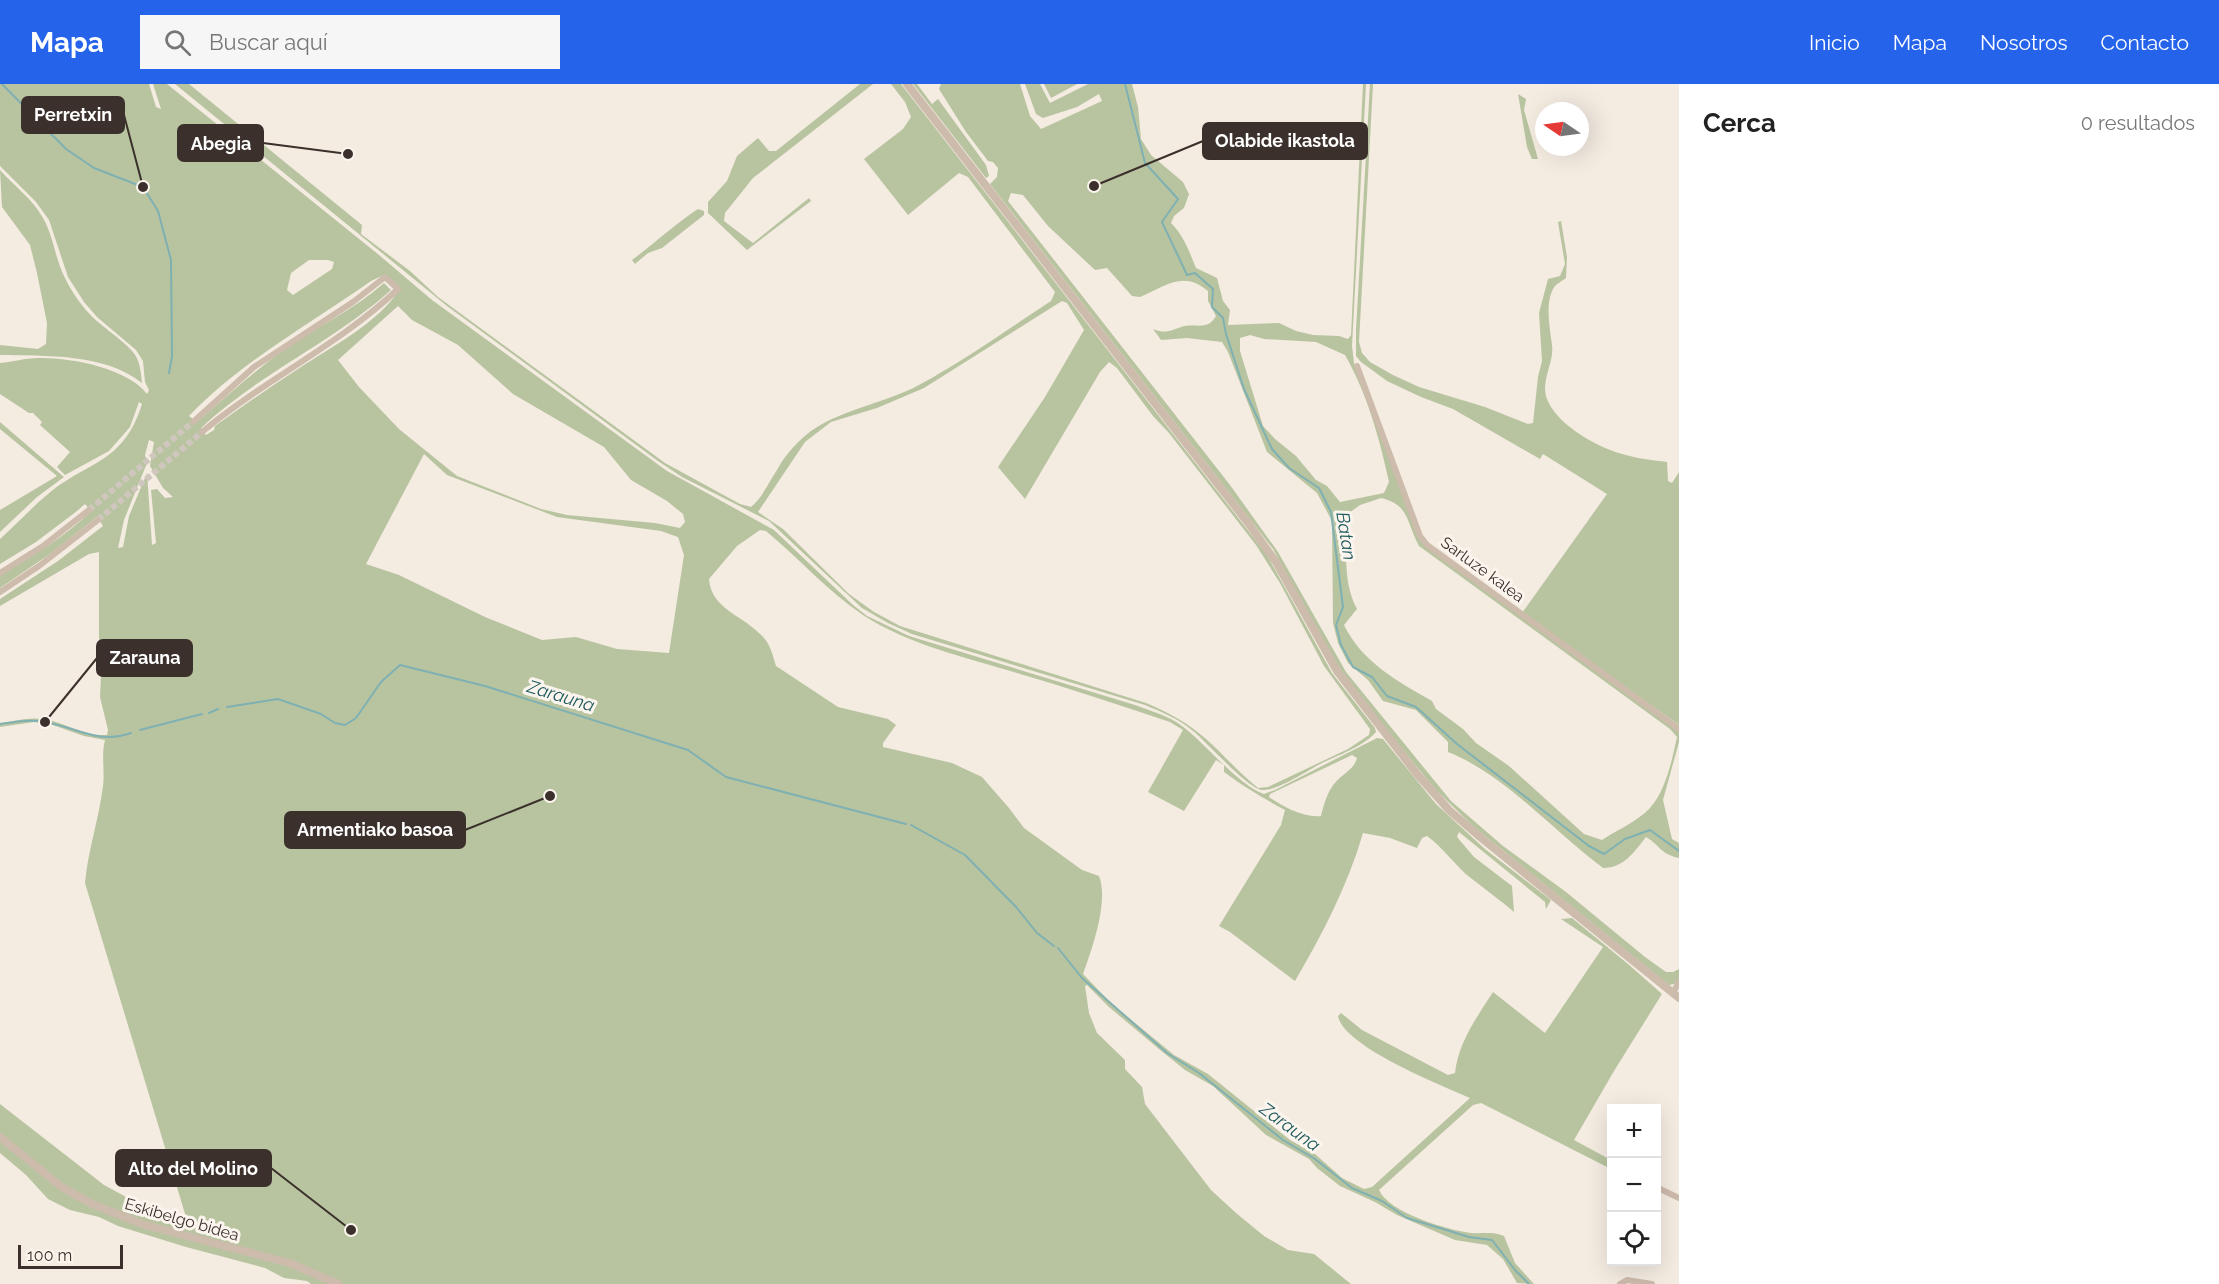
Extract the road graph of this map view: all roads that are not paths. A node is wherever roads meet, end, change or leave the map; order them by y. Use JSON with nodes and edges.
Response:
{"nodes":[{"id":1,"x":907,"y":84,"type":"edge"},
{"id":2,"x":1357,"y":366,"type":"dead end"},
{"id":3,"x":194,"y":422,"type":"tunnel mouth"},
{"id":4,"x":202,"y":432,"type":"tunnel mouth"},
{"id":5,"x":89,"y":510,"type":"tunnel mouth"},
{"id":6,"x":98,"y":520,"type":"tunnel mouth"},
{"id":7,"x":0,"y":573,"type":"edge"},
{"id":8,"x":0,"y":592,"type":"edge"},
{"id":9,"x":1679,"y":729,"type":"edge"},
{"id":10,"x":1679,"y":982,"type":"edge"},
{"id":11,"x":1676,"y":996,"type":"edge"},
{"id":12,"x":0,"y":1137,"type":"edge"},
{"id":13,"x":1661,"y":1189,"type":"edge"},
{"id":14,"x":1679,"y":1198,"type":"edge"},
{"id":15,"x":338,"y":1284,"type":"edge"},
{"id":16,"x":1620,"y":1284,"type":"edge"},
{"id":17,"x":1652,"y":1284,"type":"edge"}],
"edges":[{"from":1,"to":11,"type":"street"},
{"from":2,"to":9,"type":"street","name":"Sarluze kalea"},
{"from":3,"to":4,"type":"street"},
{"from":5,"to":7,"type":"street"},
{"from":6,"to":8,"type":"street"},
{"from":10,"to":11,"type":"street"},
{"from":12,"to":15,"type":"street","name":"Eskibelgo bidea"},
{"from":13,"to":14,"type":"street"},
{"from":16,"to":17,"type":"street"}]}
